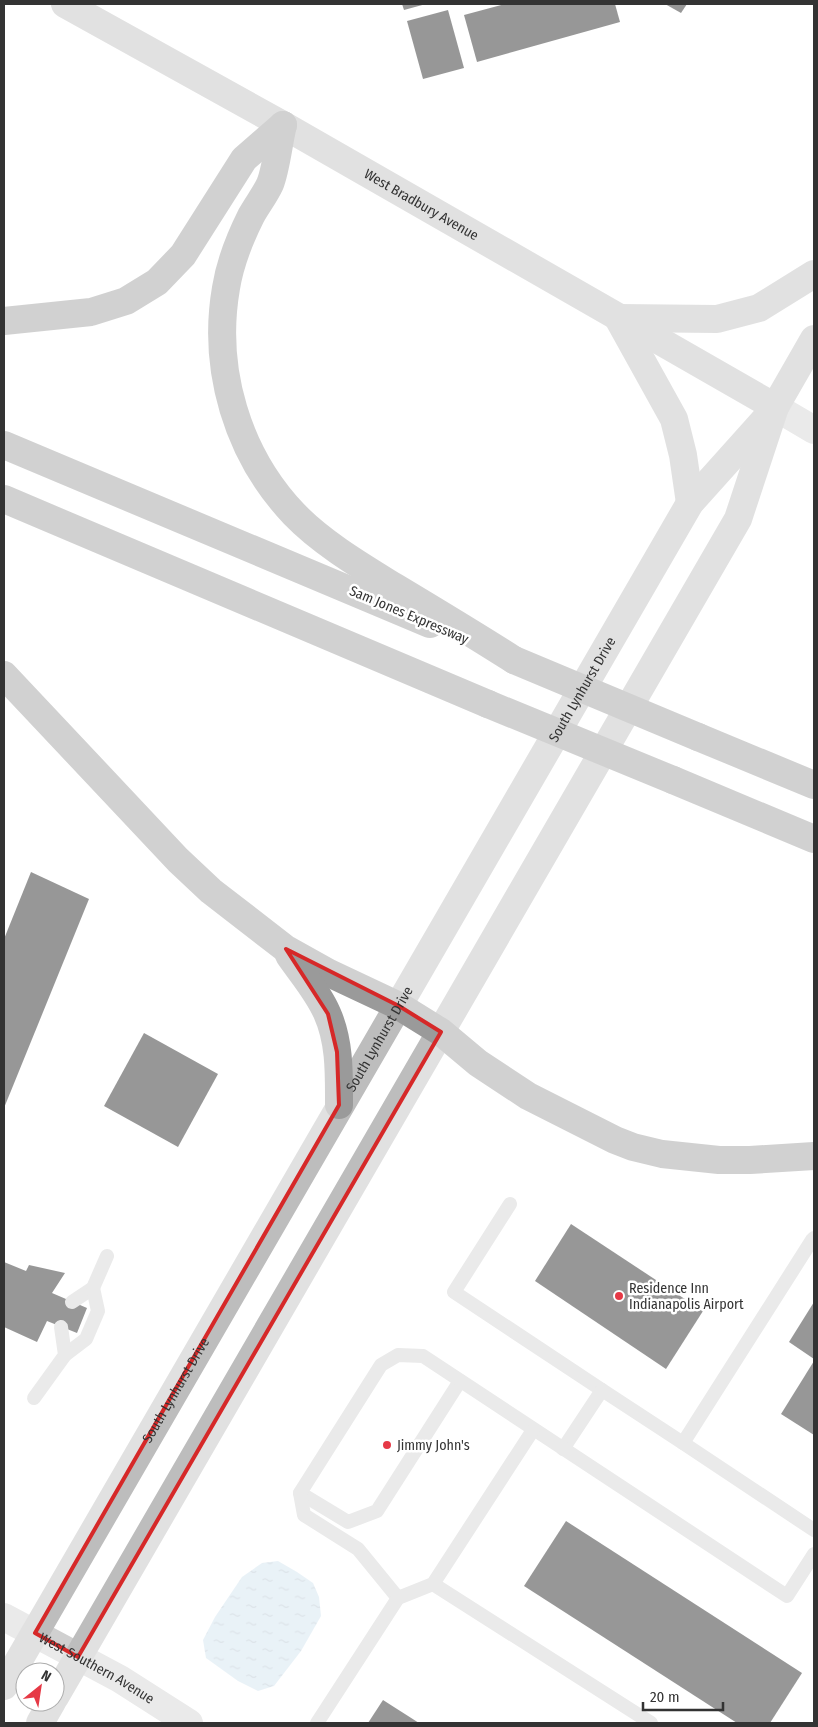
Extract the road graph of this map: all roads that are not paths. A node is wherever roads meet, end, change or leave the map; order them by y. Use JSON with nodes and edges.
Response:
{"nodes":[{"id":1,"x":65,"y":4,"type":"edge"},
{"id":2,"x":283,"y":125,"type":"junction"},
{"id":3,"x":814,"y":274,"type":"edge"},
{"id":4,"x":618,"y":318,"type":"junction"},
{"id":5,"x":4,"y":322,"type":"edge"},
{"id":6,"x":814,"y":339,"type":"edge"},
{"id":7,"x":775,"y":407,"type":"junction"},
{"id":8,"x":814,"y":430,"type":"edge"},
{"id":9,"x":4,"y":445,"type":"edge"},
{"id":10,"x":4,"y":499,"type":"edge"},
{"id":11,"x":690,"y":503,"type":"junction"},
{"id":12,"x":514,"y":660,"type":"junction"},
{"id":13,"x":4,"y":675,"type":"edge"},
{"id":14,"x":814,"y":785,"type":"edge"},
{"id":15,"x":814,"y":839,"type":"edge"},
{"id":16,"x":286,"y":949,"type":"junction"},
{"id":17,"x":399,"y":1006,"type":"junction"},
{"id":18,"x":441,"y":1032,"type":"junction"},
{"id":19,"x":339,"y":1105,"type":"junction"},
{"id":20,"x":814,"y":1156,"type":"edge"},
{"id":21,"x":510,"y":1204,"type":"dead end"},
{"id":22,"x":814,"y":1238,"type":"edge"},
{"id":23,"x":106,"y":1256,"type":"dead end"},
{"id":24,"x":93,"y":1288,"type":"junction"},
{"id":25,"x":72,"y":1302,"type":"dead end"},
{"id":26,"x":61,"y":1327,"type":"dead end"},
{"id":27,"x":65,"y":1355,"type":"junction"},
{"id":28,"x":460,"y":1381,"type":"junction"},
{"id":29,"x":602,"y":1390,"type":"junction"},
{"id":30,"x":34,"y":1398,"type":"dead end"},
{"id":31,"x":533,"y":1430,"type":"junction"},
{"id":32,"x":683,"y":1443,"type":"junction"},
{"id":33,"x":563,"y":1449,"type":"junction"},
{"id":34,"x":300,"y":1493,"type":"junction"},
{"id":35,"x":814,"y":1530,"type":"edge"},
{"id":36,"x":814,"y":1554,"type":"edge"},
{"id":37,"x":433,"y":1584,"type":"junction"},
{"id":38,"x":398,"y":1598,"type":"junction"},
{"id":39,"x":4,"y":1617,"type":"edge"},
{"id":40,"x":35,"y":1633,"type":"junction"},
{"id":41,"x":78,"y":1657,"type":"junction"},
{"id":42,"x":65,"y":1679,"type":"edge"},
{"id":43,"x":4,"y":1686,"type":"edge"},
{"id":44,"x":46,"y":1712,"type":"edge"},
{"id":45,"x":40,"y":1723,"type":"edge"},
{"id":46,"x":190,"y":1723,"type":"edge"},
{"id":47,"x":317,"y":1723,"type":"edge"},
{"id":48,"x":651,"y":1723,"type":"edge"}],
"edges":[{"from":1,"to":2,"type":"main road","name":"West Bradbury Avenue"},
{"from":2,"to":4,"type":"main road","name":"West Bradbury Avenue"},
{"from":2,"to":5,"type":"highway"},
{"from":2,"to":12,"type":"highway"},
{"from":3,"to":4,"type":"main road"},
{"from":4,"to":7,"type":"main road","name":"West Bradbury Avenue"},
{"from":4,"to":11,"type":"main road"},
{"from":6,"to":7,"type":"main road","name":"South Lynhurst Drive"},
{"from":7,"to":8,"type":"street"},
{"from":7,"to":11,"type":"main road","name":"South Lynhurst Drive"},
{"from":7,"to":18,"type":"main road","name":"South Lynhurst Drive"},
{"from":9,"to":12,"type":"highway","name":"Sam Jones Expressway"},
{"from":10,"to":15,"type":"highway","bridge":true},
{"from":11,"to":17,"type":"main road","name":"South Lynhurst Drive"},
{"from":12,"to":14,"type":"highway","name":"Sam Jones Expressway","bridge":true},
{"from":13,"to":16,"type":"highway"},
{"from":16,"to":17,"type":"highway"},
{"from":16,"to":19,"type":"highway"},
{"from":17,"to":18,"type":"highway"},
{"from":17,"to":19,"type":"main road","name":"South Lynhurst Drive"},
{"from":18,"to":20,"type":"highway"},
{"from":18,"to":41,"type":"main road","name":"South Lynhurst Drive"},
{"from":19,"to":40,"type":"main road","name":"South Lynhurst Drive"},
{"from":21,"to":29,"type":"lane"},
{"from":22,"to":32,"type":"lane"},
{"from":23,"to":24,"type":"lane"},
{"from":24,"to":25,"type":"lane"},
{"from":24,"to":27,"type":"lane"},
{"from":26,"to":27,"type":"lane"},
{"from":27,"to":30,"type":"lane"},
{"from":28,"to":31,"type":"lane"},
{"from":28,"to":34,"type":"lane"},
{"from":28,"to":34,"type":"lane"},
{"from":29,"to":32,"type":"lane"},
{"from":29,"to":33,"type":"lane"},
{"from":31,"to":33,"type":"lane"},
{"from":31,"to":37,"type":"lane"},
{"from":32,"to":35,"type":"lane"},
{"from":33,"to":36,"type":"lane"},
{"from":34,"to":38,"type":"lane"},
{"from":37,"to":38,"type":"lane"},
{"from":37,"to":48,"type":"lane"},
{"from":38,"to":47,"type":"lane"},
{"from":39,"to":40,"type":"street","name":"West Southern Avenue"},
{"from":40,"to":41,"type":"street","name":"West Southern Avenue"},
{"from":40,"to":43,"type":"main road","name":"South Lynhurst Drive"},
{"from":41,"to":42,"type":"main road","name":"South Lynhurst Drive"},
{"from":41,"to":46,"type":"street","name":"West Southern Avenue"},
{"from":44,"to":45,"type":"main road"}]}
